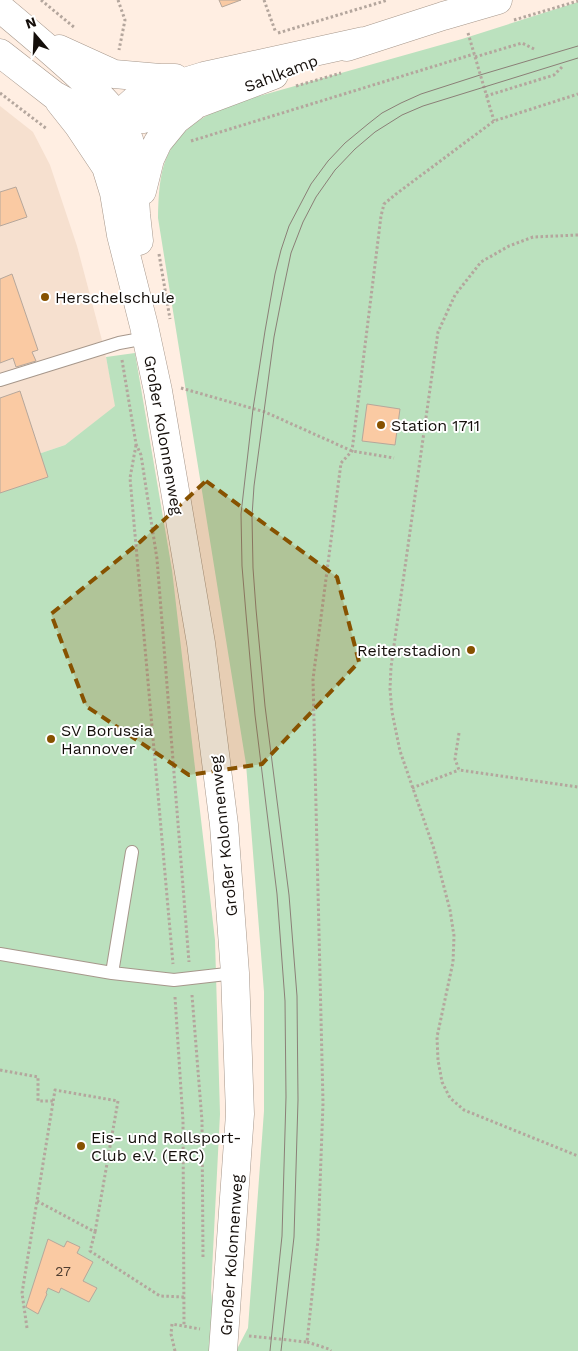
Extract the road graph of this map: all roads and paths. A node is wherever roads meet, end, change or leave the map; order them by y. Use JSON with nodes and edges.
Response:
{"nodes":[{"id":1,"x":118,"y":0,"type":"edge"},
{"id":2,"x":264,"y":0,"type":"edge"},
{"id":3,"x":388,"y":0,"type":"edge"},
{"id":4,"x":498,"y":0,"type":"edge"},
{"id":5,"x":0,"y":8,"type":"edge"},
{"id":6,"x":462,"y":10,"type":"junction"},
{"id":7,"x":276,"y":33,"type":"junction"},
{"id":8,"x":268,"y":36,"type":"dead end"},
{"id":9,"x":37,"y":38,"type":"junction"},
{"id":10,"x":364,"y":41,"type":"junction"},
{"id":11,"x":534,"y":49,"type":"dead end"},
{"id":12,"x":0,"y":53,"type":"edge"},
{"id":13,"x":126,"y":54,"type":"dead end"},
{"id":14,"x":475,"y":56,"type":"junction"},
{"id":15,"x":562,"y":67,"type":"dead end"},
{"id":16,"x":204,"y":76,"type":"junction"},
{"id":17,"x":0,"y":93,"type":"edge"},
{"id":18,"x":54,"y":94,"type":"junction"},
{"id":19,"x":578,"y":94,"type":"edge"},
{"id":20,"x":486,"y":96,"type":"junction"},
{"id":21,"x":197,"y":104,"type":"junction"},
{"id":22,"x":117,"y":116,"type":"junction"},
{"id":23,"x":494,"y":121,"type":"junction"},
{"id":24,"x":53,"y":134,"type":"dead end"},
{"id":25,"x":187,"y":142,"type":"dead end"},
{"id":26,"x":106,"y":167,"type":"junction"},
{"id":27,"x":136,"y":214,"type":"junction"},
{"id":28,"x":578,"y":235,"type":"edge"},
{"id":29,"x":145,"y":332,"type":"junction"},
{"id":30,"x":0,"y":380,"type":"edge"},
{"id":31,"x":158,"y":391,"type":"junction"},
{"id":32,"x":352,"y":451,"type":"junction"},
{"id":33,"x":394,"y":458,"type":"dead end"},
{"id":34,"x":459,"y":733,"type":"dead end"},
{"id":35,"x":459,"y":770,"type":"junction"},
{"id":36,"x":578,"y":787,"type":"edge"},
{"id":37,"x":412,"y":788,"type":"junction"},
{"id":38,"x":132,"y":852,"type":"dead end"},
{"id":39,"x":0,"y":954,"type":"edge"},
{"id":40,"x":112,"y":973,"type":"junction"},
{"id":41,"x":235,"y":973,"type":"junction"},
{"id":42,"x":190,"y":978,"type":"junction"},
{"id":43,"x":174,"y":980,"type":"junction"},
{"id":44,"x":0,"y":1070,"type":"edge"},
{"id":45,"x":53,"y":1102,"type":"junction"},
{"id":46,"x":578,"y":1156,"type":"edge"},
{"id":47,"x":37,"y":1201,"type":"junction"},
{"id":48,"x":95,"y":1232,"type":"junction"},
{"id":49,"x":204,"y":1262,"type":"dead end"},
{"id":50,"x":184,"y":1297,"type":"junction"},
{"id":51,"x":184,"y":1326,"type":"junction"},
{"id":52,"x":27,"y":1328,"type":"dead end"},
{"id":53,"x":224,"y":1342,"type":"edge"},
{"id":54,"x":307,"y":1342,"type":"junction"},
{"id":55,"x":175,"y":1351,"type":"edge"},
{"id":56,"x":331,"y":1351,"type":"edge"}],
"edges":[{"from":1,"to":13,"type":"path"},
{"from":2,"to":7,"type":"path"},
{"from":3,"to":7,"type":"path"},
{"from":4,"to":6,"type":"street","name":"Sahlkamp"},
{"from":5,"to":9,"type":"street","name":"Sahlkamp"},
{"from":6,"to":10,"type":"street","name":"Sahlkamp"},
{"from":6,"to":14,"type":"path"},
{"from":7,"to":8,"type":"path"},
{"from":9,"to":16,"type":"street","name":"Sahlkamp"},
{"from":9,"to":22,"type":"street","name":"Sahlkamp"},
{"from":10,"to":16,"type":"street","name":"Sahlkamp"},
{"from":10,"to":21,"type":"street","name":"Sahlkamp"},
{"from":11,"to":14,"type":"path"},
{"from":12,"to":18,"type":"street","name":"Sahlkamp"},
{"from":14,"to":20,"type":"path"},
{"from":14,"to":25,"type":"path"},
{"from":15,"to":20,"type":"path"},
{"from":16,"to":22,"type":"street","name":"Sahlkamp"},
{"from":17,"to":24,"type":"path"},
{"from":18,"to":22,"type":"street","name":"Sahlkamp"},
{"from":18,"to":26,"type":"street","name":"Großer Kolonnenweg"},
{"from":19,"to":23,"type":"path"},
{"from":20,"to":23,"type":"path"},
{"from":21,"to":22,"type":"street","name":"Sahlkamp"},
{"from":21,"to":27,"type":"street","name":"Sahlkamp"},
{"from":22,"to":26,"type":"street","name":"Großer Kolonnenweg"},
{"from":22,"to":27,"type":"street","name":"Großer Kolonnenweg"},
{"from":23,"to":32,"type":"path"},
{"from":26,"to":29,"type":"street","name":"Großer Kolonnenweg"},
{"from":27,"to":29,"type":"street","name":"Großer Kolonnenweg"},
{"from":28,"to":37,"type":"path"},
{"from":29,"to":30,"type":"lane"},
{"from":29,"to":31,"type":"street","name":"Großer Kolonnenweg"},
{"from":31,"to":32,"type":"path"},
{"from":31,"to":41,"type":"street","name":"Großer Kolonnenweg"},
{"from":32,"to":33,"type":"path"},
{"from":32,"to":54,"type":"path"},
{"from":34,"to":35,"type":"path"},
{"from":35,"to":36,"type":"path"},
{"from":35,"to":37,"type":"path"},
{"from":37,"to":46,"type":"path"},
{"from":38,"to":40,"type":"lane"},
{"from":39,"to":40,"type":"lane"},
{"from":40,"to":43,"type":"lane"},
{"from":41,"to":42,"type":"lane"},
{"from":41,"to":53,"type":"street","name":"Großer Kolonnenweg"},
{"from":42,"to":43,"type":"lane"},
{"from":42,"to":43,"type":"path"},
{"from":42,"to":49,"type":"path"},
{"from":43,"to":50,"type":"path"},
{"from":44,"to":45,"type":"path"},
{"from":45,"to":47,"type":"path"},
{"from":45,"to":48,"type":"path"},
{"from":47,"to":48,"type":"path"},
{"from":47,"to":52,"type":"path"},
{"from":48,"to":50,"type":"path"},
{"from":50,"to":51,"type":"path"},
{"from":51,"to":53,"type":"path"},
{"from":51,"to":55,"type":"path"},
{"from":53,"to":54,"type":"path"},
{"from":54,"to":56,"type":"path"}]}
